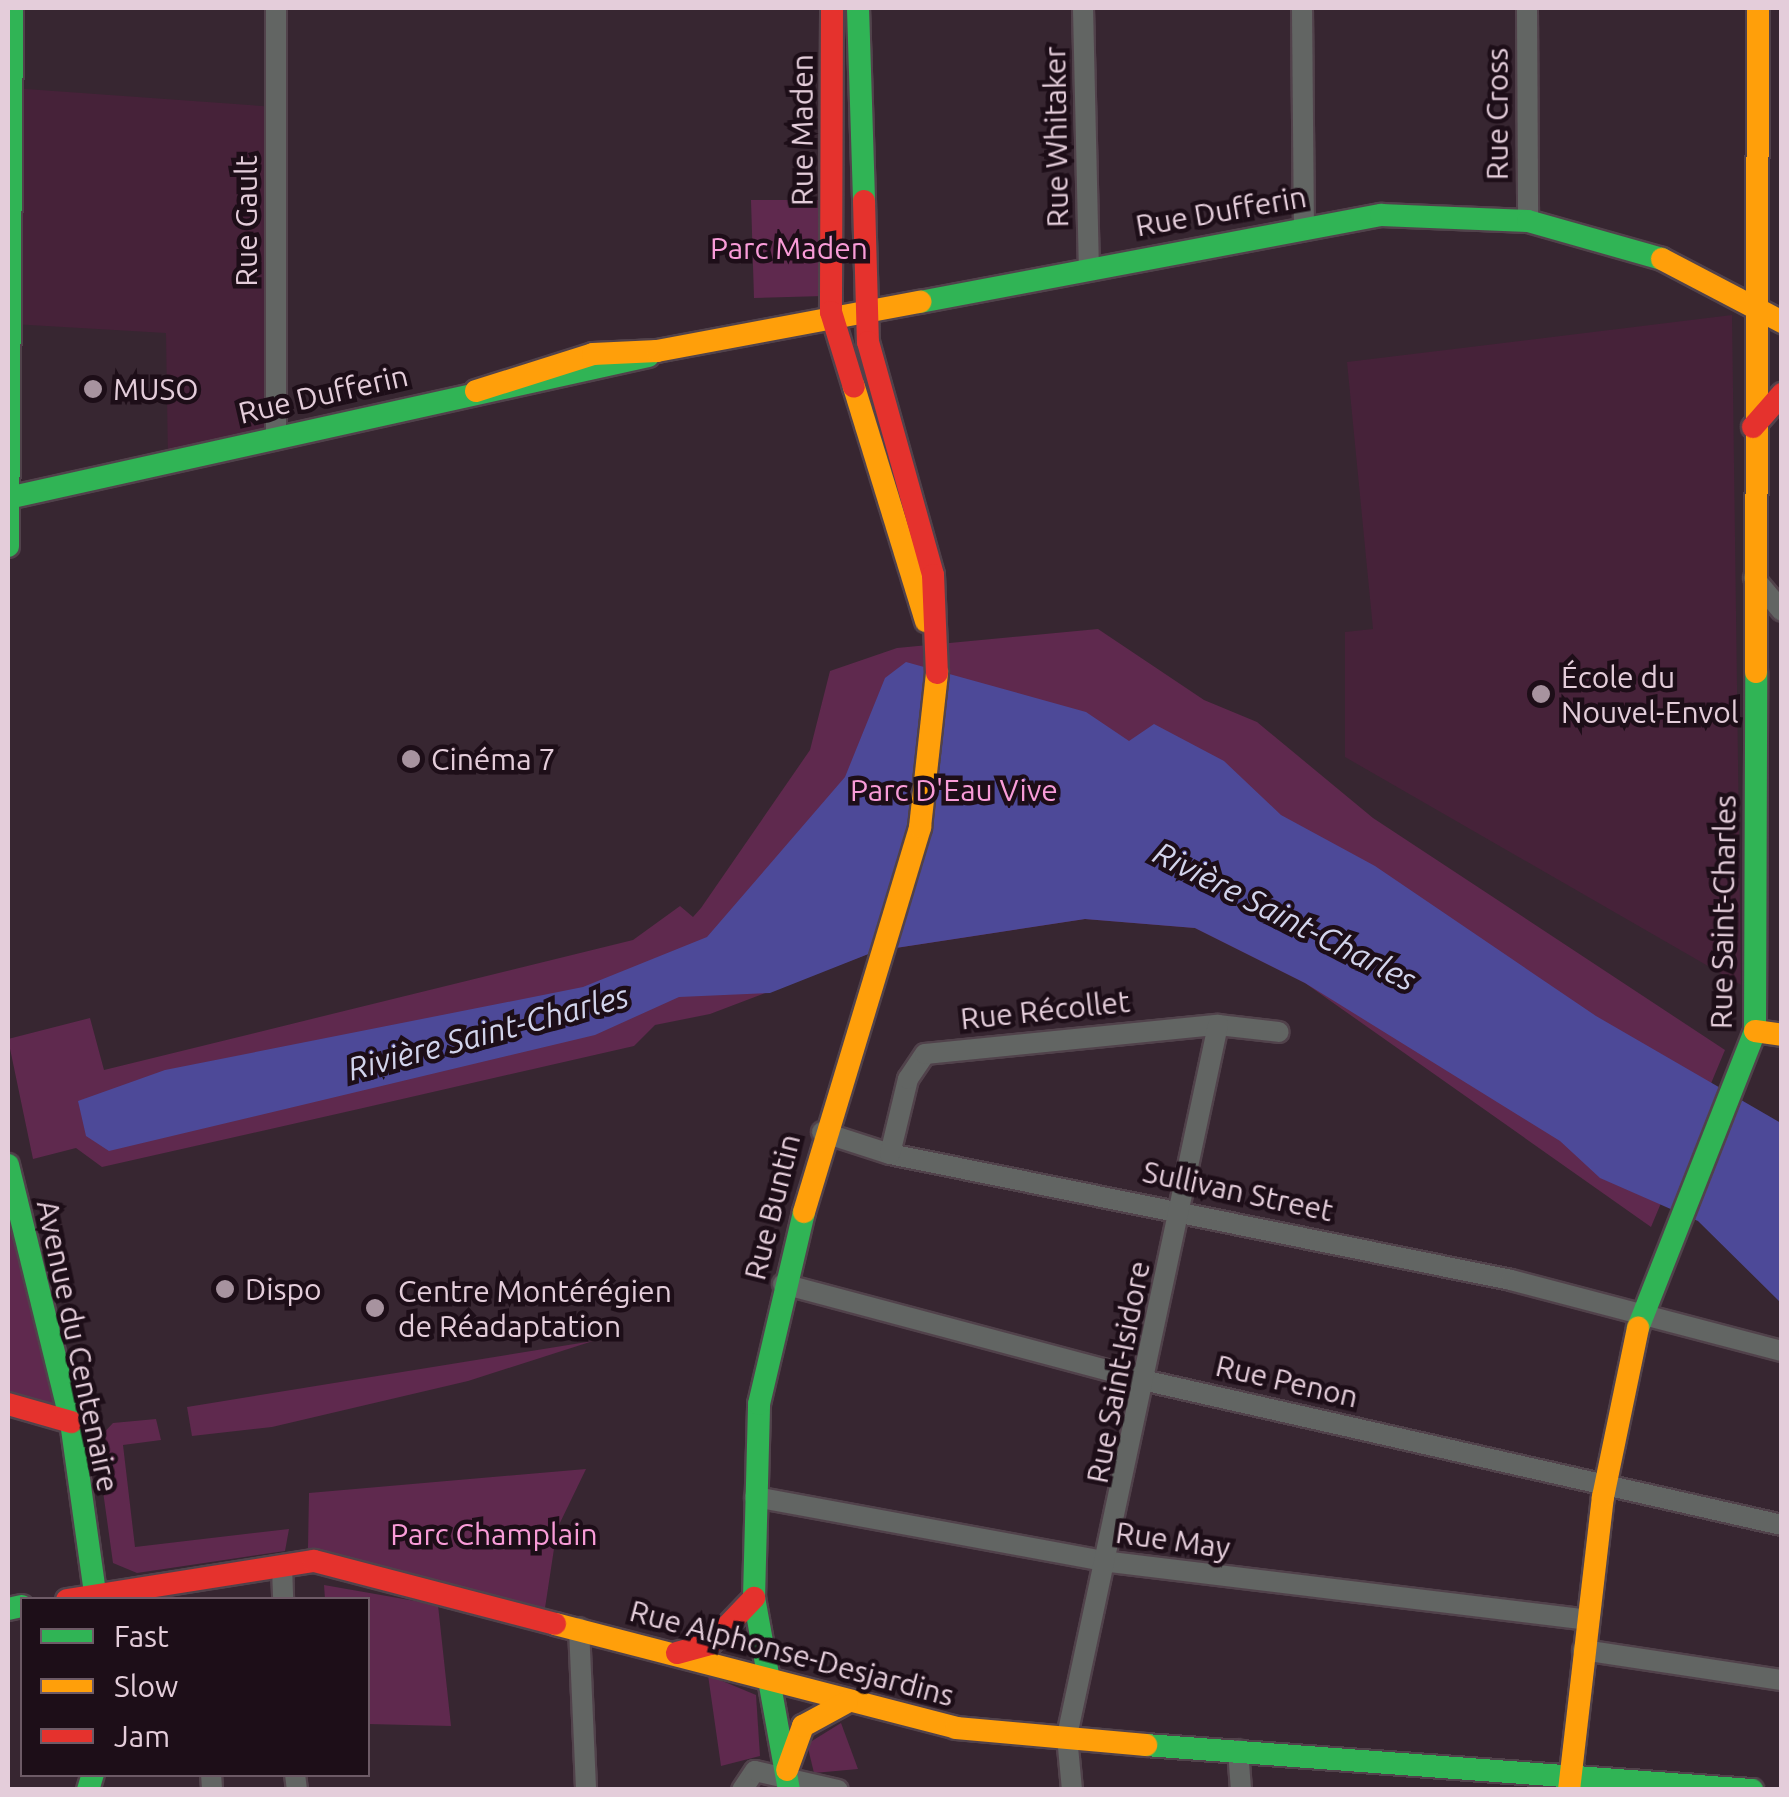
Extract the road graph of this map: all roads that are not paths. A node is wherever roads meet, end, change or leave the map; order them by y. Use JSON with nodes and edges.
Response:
{"nodes":[{"id":1,"x":12,"y":8,"type":"edge"},
{"id":2,"x":276,"y":8,"type":"edge"},
{"id":3,"x":832,"y":8,"type":"edge"},
{"id":4,"x":858,"y":8,"type":"edge"},
{"id":5,"x":1084,"y":8,"type":"edge"},
{"id":6,"x":1302,"y":8,"type":"edge"},
{"id":7,"x":1527,"y":8,"type":"edge"},
{"id":8,"x":1758,"y":8,"type":"edge"},
{"id":9,"x":10,"y":88,"type":"edge"},
{"id":10,"x":1528,"y":221,"type":"junction"},
{"id":11,"x":1304,"y":226,"type":"junction"},
{"id":12,"x":1089,"y":266,"type":"junction"},
{"id":13,"x":1752,"y":299,"type":"junction"},
{"id":14,"x":866,"y":307,"type":"junction"},
{"id":15,"x":831,"y":312,"type":"junction"},
{"id":16,"x":1782,"y":322,"type":"edge"},
{"id":17,"x":1782,"y":394,"type":"edge"},
{"id":18,"x":1753,"y":427,"type":"junction"},
{"id":19,"x":276,"y":435,"type":"junction"},
{"id":20,"x":10,"y":498,"type":"edge"},
{"id":21,"x":8,"y":546,"type":"edge"},
{"id":22,"x":1754,"y":578,"type":"junction"},
{"id":23,"x":1782,"y":611,"type":"edge"},
{"id":24,"x":937,"y":658,"type":"junction"},
{"id":25,"x":1218,"y":1025,"type":"junction"},
{"id":26,"x":1755,"y":1031,"type":"junction"},
{"id":27,"x":1279,"y":1032,"type":"dead end"},
{"id":28,"x":1782,"y":1035,"type":"edge"},
{"id":29,"x":822,"y":1132,"type":"junction"},
{"id":30,"x":890,"y":1154,"type":"junction"},
{"id":31,"x":8,"y":1165,"type":"edge"},
{"id":32,"x":1182,"y":1208,"type":"junction"},
{"id":33,"x":783,"y":1284,"type":"junction"},
{"id":34,"x":1641,"y":1314,"type":"junction"},
{"id":35,"x":1782,"y":1351,"type":"edge"},
{"id":36,"x":1147,"y":1380,"type":"junction"},
{"id":37,"x":8,"y":1404,"type":"edge"},
{"id":38,"x":70,"y":1422,"type":"junction"},
{"id":39,"x":8,"y":1429,"type":"edge"},
{"id":40,"x":1606,"y":1484,"type":"junction"},
{"id":41,"x":755,"y":1497,"type":"junction"},
{"id":42,"x":1782,"y":1525,"type":"edge"},
{"id":43,"x":1110,"y":1562,"type":"junction"},
{"id":44,"x":282,"y":1566,"type":"junction"},
{"id":45,"x":96,"y":1597,"type":"edge"},
{"id":46,"x":283,"y":1597,"type":"edge"},
{"id":47,"x":754,"y":1598,"type":"junction"},
{"id":48,"x":1586,"y":1620,"type":"junction"},
{"id":49,"x":579,"y":1628,"type":"junction"},
{"id":50,"x":1583,"y":1650,"type":"junction"},
{"id":51,"x":672,"y":1653,"type":"junction"},
{"id":52,"x":763,"y":1677,"type":"junction"},
{"id":53,"x":1782,"y":1680,"type":"edge"},
{"id":54,"x":847,"y":1702,"type":"junction"},
{"id":55,"x":1068,"y":1736,"type":"junction"},
{"id":56,"x":1238,"y":1750,"type":"junction"},
{"id":57,"x":1398,"y":1780,"type":"edge"},
{"id":58,"x":788,"y":1781,"type":"edge"},
{"id":59,"x":1569,"y":1786,"type":"edge"},
{"id":60,"x":1717,"y":1789,"type":"edge"},
{"id":61,"x":586,"y":1790,"type":"edge"},
{"id":62,"x":742,"y":1790,"type":"edge"},
{"id":63,"x":838,"y":1790,"type":"edge"},
{"id":64,"x":1072,"y":1790,"type":"edge"},
{"id":65,"x":1240,"y":1790,"type":"edge"},
{"id":66,"x":1752,"y":1790,"type":"edge"}],
"edges":[{"from":1,"to":9,"type":"street"},
{"from":2,"to":19,"type":"street","name":"Rue Gault"},
{"from":3,"to":15,"type":"street","name":"Rue Maden"},
{"from":4,"to":14,"type":"street","name":"Rue Maden"},
{"from":5,"to":12,"type":"street","name":"Rue Whitaker"},
{"from":6,"to":11,"type":"street"},
{"from":7,"to":10,"type":"street","name":"Rue Cross"},
{"from":8,"to":13,"type":"street","name":"Rue Saint-Charles"},
{"from":9,"to":20,"type":"street"},
{"from":10,"to":11,"type":"street","name":"Rue Dufferin"},
{"from":10,"to":13,"type":"street","name":"Rue Dufferin"},
{"from":11,"to":12,"type":"street","name":"Rue Dufferin"},
{"from":12,"to":14,"type":"street","name":"Rue Dufferin"},
{"from":13,"to":16,"type":"street","name":"Rue Dufferin"},
{"from":13,"to":18,"type":"street","name":"Rue Saint-Charles"},
{"from":14,"to":15,"type":"street","name":"Rue Dufferin"},
{"from":14,"to":24,"type":"street","name":"Rue Buntin"},
{"from":15,"to":19,"type":"street","name":"Rue Dufferin"},
{"from":15,"to":24,"type":"street","name":"Rue Buntin"},
{"from":17,"to":18,"type":"street"},
{"from":18,"to":22,"type":"street","name":"Rue Saint-Charles"},
{"from":19,"to":20,"type":"street","name":"Rue Dufferin"},
{"from":20,"to":21,"type":"street"},
{"from":22,"to":23,"type":"street"},
{"from":22,"to":26,"type":"street","name":"Rue Saint-Charles"},
{"from":24,"to":29,"type":"street","name":"Rue Buntin"},
{"from":25,"to":27,"type":"street","name":"Rue Récollet"},
{"from":25,"to":30,"type":"street","name":"Rue Récollet"},
{"from":25,"to":32,"type":"street","name":"Rue Saint-Isidore"},
{"from":26,"to":28,"type":"street"},
{"from":26,"to":34,"type":"street","name":"Rue Saint-Charles"},
{"from":29,"to":30,"type":"street","name":"Sullivan Street"},
{"from":29,"to":33,"type":"street","name":"Rue Buntin"},
{"from":30,"to":32,"type":"street","name":"Sullivan Street"},
{"from":31,"to":38,"type":"street","name":"Avenue du Centenaire"},
{"from":32,"to":34,"type":"street","name":"Sullivan Street"},
{"from":32,"to":36,"type":"street","name":"Rue Saint-Isidore"},
{"from":33,"to":36,"type":"street","name":"Rue Penon"},
{"from":33,"to":41,"type":"street","name":"Rue Buntin"},
{"from":34,"to":35,"type":"street","name":"Sullivan Street"},
{"from":34,"to":40,"type":"street","name":"Rue Saint-Charles"},
{"from":36,"to":40,"type":"street","name":"Rue Penon"},
{"from":36,"to":43,"type":"street","name":"Rue Saint-Isidore"},
{"from":37,"to":38,"type":"street"},
{"from":38,"to":39,"type":"street"},
{"from":38,"to":45,"type":"street","name":"Avenue du Centenaire"},
{"from":40,"to":42,"type":"street","name":"Rue Penon"},
{"from":40,"to":48,"type":"street","name":"Rue Saint-Charles"},
{"from":41,"to":43,"type":"street","name":"Rue May"},
{"from":41,"to":47,"type":"street","name":"Rue Buntin"},
{"from":43,"to":48,"type":"street","name":"Rue May"},
{"from":43,"to":55,"type":"street","name":"Rue Saint-Isidore"},
{"from":44,"to":45,"type":"street","name":"Rue Alphonse-Desjardins"},
{"from":44,"to":46,"type":"street"},
{"from":44,"to":49,"type":"street","name":"Rue Alphonse-Desjardins"},
{"from":47,"to":51,"type":"street"},
{"from":47,"to":52,"type":"street","name":"Rue Buntin"},
{"from":48,"to":50,"type":"street","name":"Rue Saint-Charles"},
{"from":49,"to":51,"type":"street","name":"Rue Alphonse-Desjardins"},
{"from":49,"to":61,"type":"street"},
{"from":50,"to":53,"type":"street"},
{"from":50,"to":59,"type":"street","name":"Rue Saint-Charles"},
{"from":51,"to":52,"type":"street","name":"Rue Alphonse-Desjardins"},
{"from":52,"to":54,"type":"street","name":"Rue Alphonse-Desjardins"},
{"from":52,"to":58,"type":"street","name":"Rue Buntin"},
{"from":54,"to":55,"type":"street","name":"Rue Alphonse-Desjardins"},
{"from":54,"to":58,"type":"street"},
{"from":55,"to":56,"type":"street","name":"Rue Alphonse-Desjardins"},
{"from":55,"to":64,"type":"street","name":"Rue Saint-Isidore"},
{"from":56,"to":57,"type":"street","name":"Rue Alphonse-Desjardins"},
{"from":56,"to":65,"type":"street"},
{"from":57,"to":59,"type":"street","name":"Rue Alphonse-Desjardins"},
{"from":58,"to":62,"type":"street"},
{"from":58,"to":63,"type":"street"},
{"from":59,"to":60,"type":"street","name":"Rue Alphonse-Desjardins"},
{"from":60,"to":66,"type":"street","name":"Rue Alphonse-Desjardins"}]}
